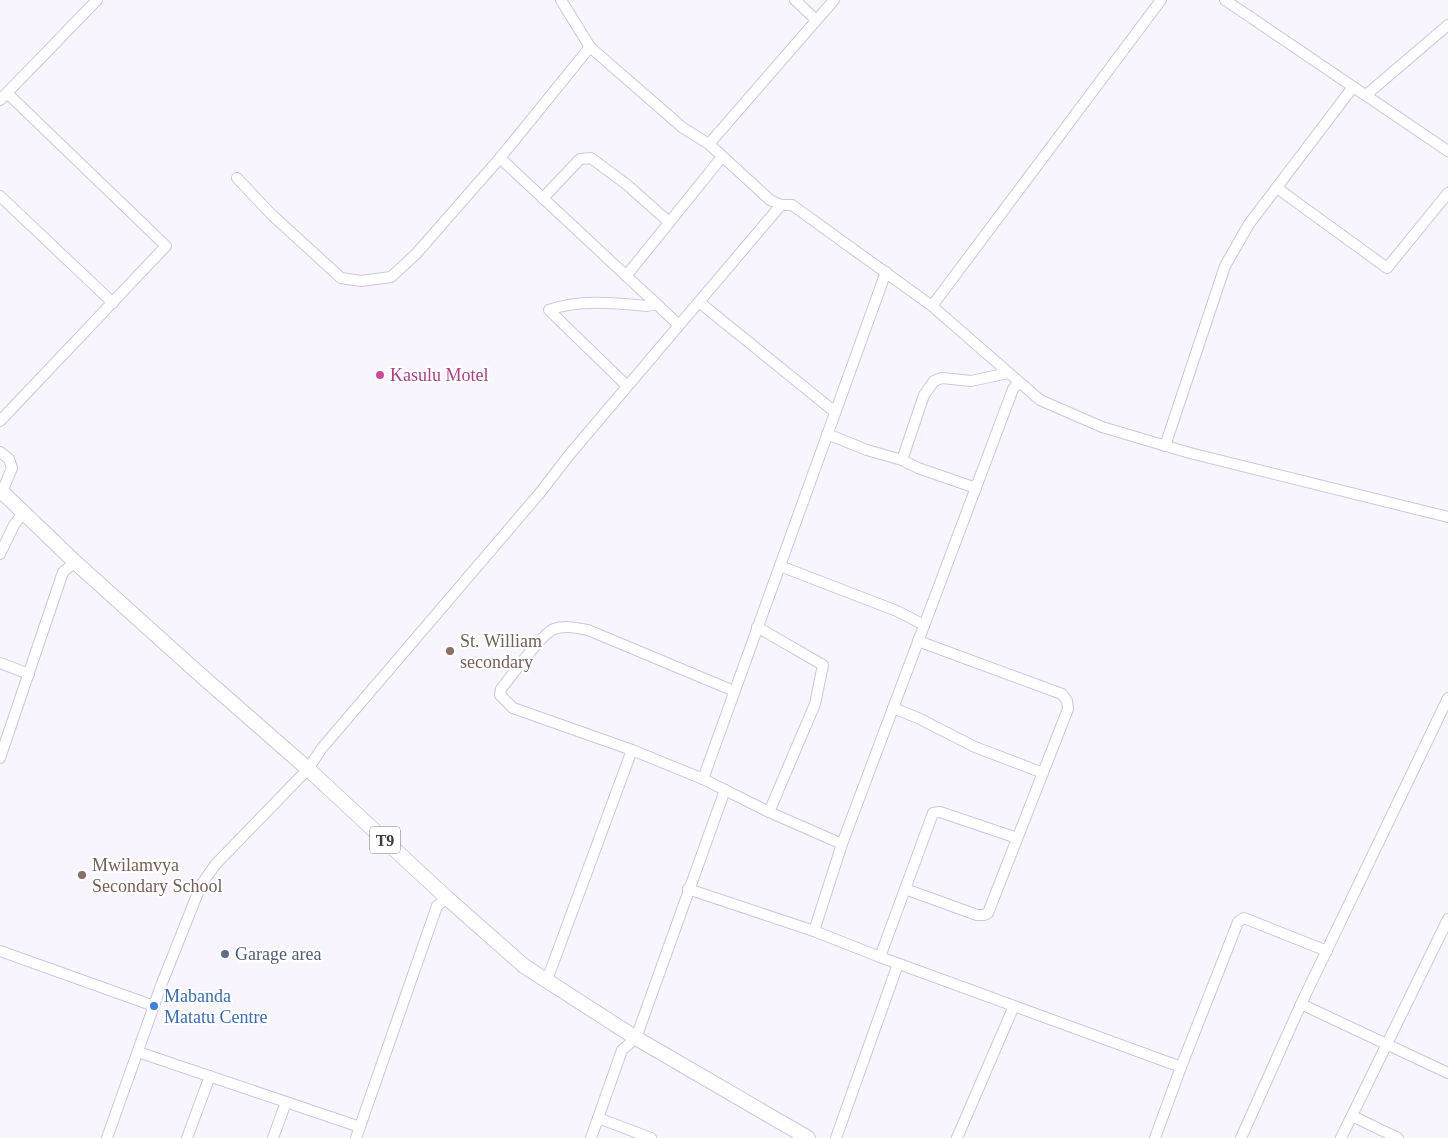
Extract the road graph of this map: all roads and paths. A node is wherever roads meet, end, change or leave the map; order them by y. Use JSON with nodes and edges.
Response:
{"nodes":[{"id":1,"x":97,"y":0,"type":"edge"},
{"id":2,"x":561,"y":0,"type":"edge"},
{"id":3,"x":796,"y":0,"type":"edge"},
{"id":4,"x":834,"y":0,"type":"edge"},
{"id":5,"x":1161,"y":0,"type":"edge"},
{"id":6,"x":1226,"y":0,"type":"edge"},
{"id":7,"x":816,"y":20,"type":"junction"},
{"id":8,"x":1448,"y":25,"type":"edge"},
{"id":9,"x":590,"y":47,"type":"junction"},
{"id":10,"x":1353,"y":86,"type":"junction"},
{"id":11,"x":1366,"y":95,"type":"junction"},
{"id":12,"x":4,"y":96,"type":"edge"},
{"id":13,"x":709,"y":144,"type":"junction"},
{"id":14,"x":1448,"y":151,"type":"edge"},
{"id":15,"x":722,"y":157,"type":"junction"},
{"id":16,"x":500,"y":158,"type":"junction"},
{"id":17,"x":237,"y":178,"type":"dead end"},
{"id":18,"x":1277,"y":188,"type":"junction"},
{"id":19,"x":1448,"y":193,"type":"edge"},
{"id":20,"x":0,"y":196,"type":"edge"},
{"id":21,"x":543,"y":198,"type":"junction"},
{"id":22,"x":781,"y":205,"type":"junction"},
{"id":23,"x":669,"y":222,"type":"junction"},
{"id":24,"x":886,"y":272,"type":"junction"},
{"id":25,"x":626,"y":276,"type":"junction"},
{"id":26,"x":698,"y":302,"type":"junction"},
{"id":27,"x":113,"y":303,"type":"junction"},
{"id":28,"x":656,"y":304,"type":"junction"},
{"id":29,"x":932,"y":306,"type":"junction"},
{"id":30,"x":679,"y":325,"type":"junction"},
{"id":31,"x":1008,"y":373,"type":"junction"},
{"id":32,"x":1019,"y":382,"type":"junction"},
{"id":33,"x":628,"y":386,"type":"junction"},
{"id":34,"x":835,"y":412,"type":"junction"},
{"id":35,"x":0,"y":421,"type":"edge"},
{"id":36,"x":827,"y":434,"type":"junction"},
{"id":37,"x":1165,"y":446,"type":"junction"},
{"id":38,"x":0,"y":452,"type":"edge"},
{"id":39,"x":902,"y":460,"type":"junction"},
{"id":40,"x":976,"y":488,"type":"junction"},
{"id":41,"x":1,"y":491,"type":"edge"},
{"id":42,"x":23,"y":513,"type":"junction"},
{"id":43,"x":1448,"y":517,"type":"edge"},
{"id":44,"x":0,"y":554,"type":"edge"},
{"id":45,"x":75,"y":562,"type":"junction"},
{"id":46,"x":780,"y":566,"type":"junction"},
{"id":47,"x":924,"y":625,"type":"junction"},
{"id":48,"x":758,"y":627,"type":"junction"},
{"id":49,"x":918,"y":640,"type":"junction"},
{"id":50,"x":0,"y":663,"type":"edge"},
{"id":51,"x":29,"y":674,"type":"junction"},
{"id":52,"x":734,"y":691,"type":"junction"},
{"id":53,"x":1448,"y":698,"type":"edge"},
{"id":54,"x":893,"y":708,"type":"junction"},
{"id":55,"x":632,"y":750,"type":"junction"},
{"id":56,"x":0,"y":758,"type":"edge"},
{"id":57,"x":308,"y":769,"type":"junction"},
{"id":58,"x":1043,"y":773,"type":"junction"},
{"id":59,"x":703,"y":779,"type":"junction"},
{"id":60,"x":725,"y":790,"type":"junction"},
{"id":61,"x":769,"y":812,"type":"junction"},
{"id":62,"x":1017,"y":838,"type":"junction"},
{"id":63,"x":842,"y":844,"type":"junction"},
{"id":64,"x":688,"y":889,"type":"junction"},
{"id":65,"x":905,"y":889,"type":"junction"},
{"id":66,"x":447,"y":898,"type":"junction"},
{"id":67,"x":1448,"y":919,"type":"edge"},
{"id":68,"x":814,"y":931,"type":"junction"},
{"id":69,"x":1327,"y":950,"type":"junction"},
{"id":70,"x":0,"y":951,"type":"edge"},
{"id":71,"x":880,"y":957,"type":"junction"},
{"id":72,"x":898,"y":964,"type":"junction"},
{"id":73,"x":546,"y":980,"type":"junction"},
{"id":74,"x":1301,"y":1004,"type":"junction"},
{"id":75,"x":154,"y":1006,"type":"junction"},
{"id":76,"x":1014,"y":1006,"type":"junction"},
{"id":77,"x":636,"y":1038,"type":"junction"},
{"id":78,"x":1388,"y":1045,"type":"junction"},
{"id":79,"x":138,"y":1052,"type":"junction"},
{"id":80,"x":1181,"y":1067,"type":"junction"},
{"id":81,"x":1448,"y":1073,"type":"edge"},
{"id":82,"x":210,"y":1076,"type":"junction"},
{"id":83,"x":286,"y":1102,"type":"junction"},
{"id":84,"x":1352,"y":1116,"type":"junction"},
{"id":85,"x":598,"y":1118,"type":"junction"},
{"id":86,"x":360,"y":1127,"type":"junction"},
{"id":87,"x":107,"y":1138,"type":"edge"},
{"id":88,"x":188,"y":1138,"type":"edge"},
{"id":89,"x":273,"y":1138,"type":"edge"},
{"id":90,"x":356,"y":1138,"type":"edge"},
{"id":91,"x":591,"y":1138,"type":"edge"},
{"id":92,"x":651,"y":1138,"type":"edge"},
{"id":93,"x":808,"y":1138,"type":"edge"},
{"id":94,"x":836,"y":1138,"type":"edge"},
{"id":95,"x":957,"y":1138,"type":"edge"},
{"id":96,"x":1155,"y":1138,"type":"edge"},
{"id":97,"x":1241,"y":1138,"type":"edge"},
{"id":98,"x":1341,"y":1138,"type":"edge"},
{"id":99,"x":1398,"y":1138,"type":"edge"}],
"edges":[{"from":1,"to":12,"type":"street"},
{"from":2,"to":9,"type":"street"},
{"from":3,"to":7,"type":"street"},
{"from":4,"to":7,"type":"street"},
{"from":5,"to":29,"type":"street"},
{"from":6,"to":10,"type":"street"},
{"from":7,"to":13,"type":"street"},
{"from":8,"to":11,"type":"street"},
{"from":9,"to":13,"type":"street"},
{"from":9,"to":16,"type":"street"},
{"from":10,"to":11,"type":"street"},
{"from":10,"to":18,"type":"street"},
{"from":11,"to":14,"type":"street"},
{"from":12,"to":27,"type":"street"},
{"from":13,"to":15,"type":"street"},
{"from":15,"to":22,"type":"street"},
{"from":15,"to":23,"type":"street"},
{"from":16,"to":17,"type":"street"},
{"from":16,"to":21,"type":"street"},
{"from":18,"to":19,"type":"street"},
{"from":18,"to":37,"type":"street"},
{"from":20,"to":27,"type":"street"},
{"from":21,"to":23,"type":"street"},
{"from":21,"to":25,"type":"street"},
{"from":22,"to":24,"type":"street"},
{"from":22,"to":26,"type":"street"},
{"from":23,"to":25,"type":"street"},
{"from":24,"to":29,"type":"street"},
{"from":24,"to":34,"type":"street"},
{"from":25,"to":28,"type":"street"},
{"from":26,"to":30,"type":"street"},
{"from":26,"to":34,"type":"street"},
{"from":27,"to":35,"type":"street"},
{"from":28,"to":30,"type":"street"},
{"from":28,"to":33,"type":"street"},
{"from":29,"to":31,"type":"street"},
{"from":30,"to":33,"type":"street"},
{"from":31,"to":32,"type":"street"},
{"from":31,"to":39,"type":"street"},
{"from":32,"to":37,"type":"street"},
{"from":32,"to":40,"type":"street"},
{"from":33,"to":57,"type":"street"},
{"from":34,"to":36,"type":"street"},
{"from":36,"to":39,"type":"street"},
{"from":36,"to":46,"type":"street"},
{"from":37,"to":43,"type":"street"},
{"from":38,"to":41,"type":"street"},
{"from":39,"to":40,"type":"street"},
{"from":40,"to":47,"type":"street"},
{"from":41,"to":42,"type":"highway","number":"T9"},
{"from":42,"to":44,"type":"street"},
{"from":42,"to":45,"type":"highway","number":"T9"},
{"from":45,"to":51,"type":"street"},
{"from":45,"to":57,"type":"highway","number":"T9"},
{"from":46,"to":47,"type":"street"},
{"from":46,"to":48,"type":"street"},
{"from":47,"to":49,"type":"street"},
{"from":48,"to":52,"type":"street"},
{"from":48,"to":61,"type":"street"},
{"from":49,"to":54,"type":"street"},
{"from":49,"to":58,"type":"street"},
{"from":50,"to":51,"type":"street"},
{"from":51,"to":56,"type":"street"},
{"from":52,"to":55,"type":"street"},
{"from":52,"to":59,"type":"street"},
{"from":53,"to":69,"type":"street"},
{"from":54,"to":58,"type":"street"},
{"from":54,"to":63,"type":"street"},
{"from":55,"to":59,"type":"street"},
{"from":55,"to":73,"type":"street"},
{"from":57,"to":66,"type":"highway","number":"T9"},
{"from":57,"to":75,"type":"street"},
{"from":58,"to":62,"type":"street"},
{"from":59,"to":60,"type":"street"},
{"from":60,"to":61,"type":"street"},
{"from":60,"to":64,"type":"street"},
{"from":61,"to":63,"type":"street"},
{"from":62,"to":65,"type":"street"},
{"from":62,"to":65,"type":"street"},
{"from":63,"to":68,"type":"street"},
{"from":64,"to":68,"type":"street"},
{"from":64,"to":77,"type":"street"},
{"from":65,"to":71,"type":"street"},
{"from":66,"to":73,"type":"highway","number":"T9"},
{"from":66,"to":86,"type":"street"},
{"from":67,"to":78,"type":"street"},
{"from":68,"to":71,"type":"street"},
{"from":69,"to":74,"type":"street"},
{"from":69,"to":80,"type":"street"},
{"from":70,"to":75,"type":"street"},
{"from":71,"to":72,"type":"street"},
{"from":72,"to":76,"type":"street"},
{"from":72,"to":94,"type":"street"},
{"from":73,"to":77,"type":"highway","number":"T9"},
{"from":74,"to":78,"type":"street"},
{"from":74,"to":97,"type":"street"},
{"from":75,"to":79,"type":"street"},
{"from":76,"to":80,"type":"street"},
{"from":76,"to":95,"type":"street"},
{"from":77,"to":85,"type":"street"},
{"from":77,"to":93,"type":"highway","number":"T9"},
{"from":78,"to":81,"type":"street"},
{"from":78,"to":84,"type":"street"},
{"from":79,"to":82,"type":"street"},
{"from":79,"to":87,"type":"street"},
{"from":80,"to":96,"type":"street"},
{"from":82,"to":83,"type":"street"},
{"from":82,"to":88,"type":"street"},
{"from":83,"to":86,"type":"street"},
{"from":83,"to":89,"type":"street"},
{"from":84,"to":98,"type":"street"},
{"from":84,"to":99,"type":"street"},
{"from":85,"to":91,"type":"street"},
{"from":85,"to":92,"type":"street"},
{"from":86,"to":90,"type":"street"}]}
